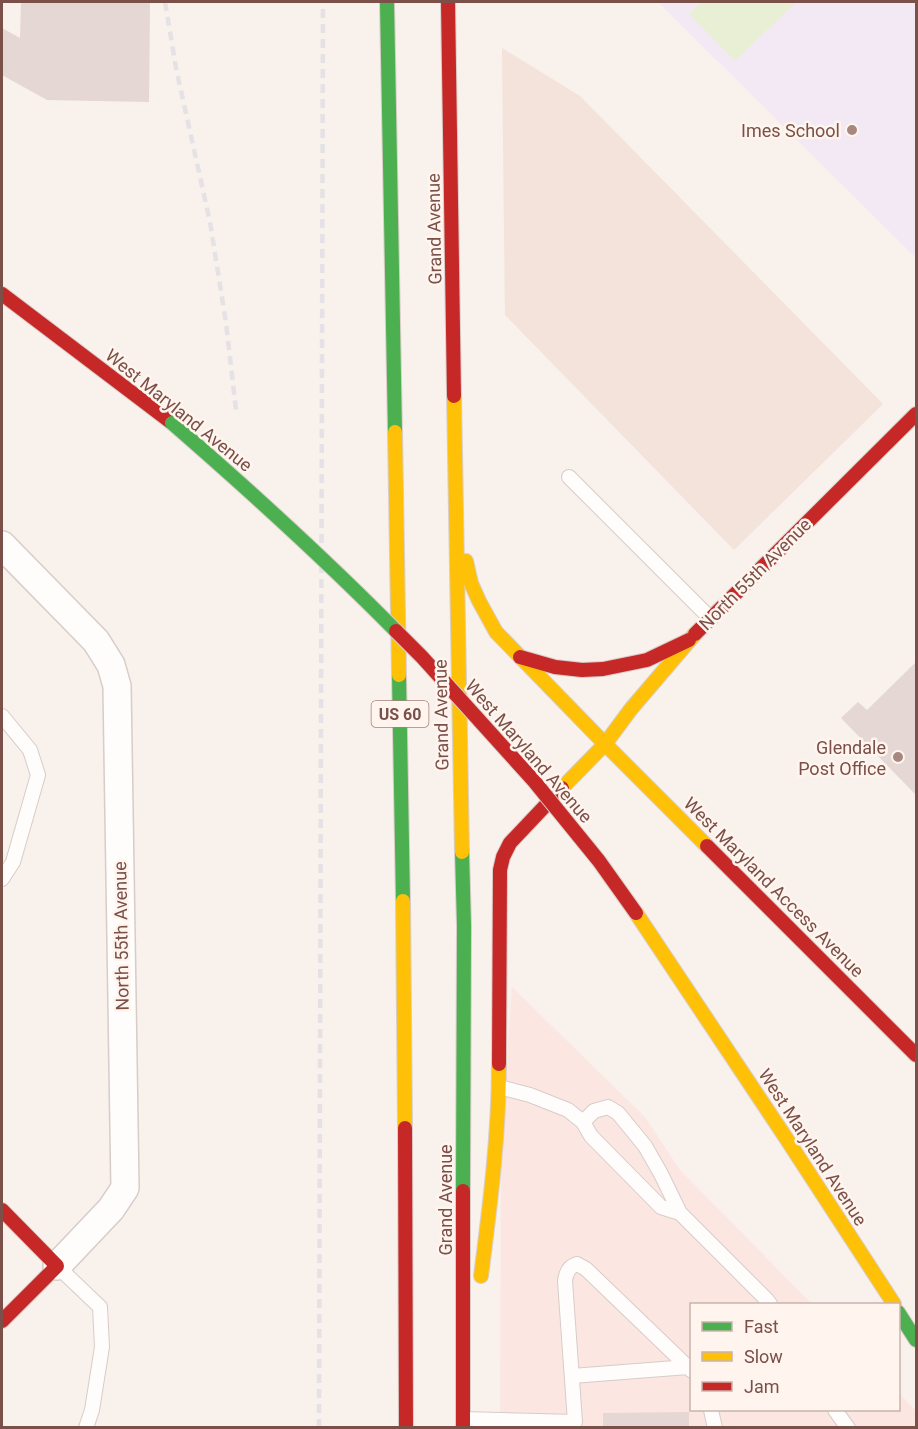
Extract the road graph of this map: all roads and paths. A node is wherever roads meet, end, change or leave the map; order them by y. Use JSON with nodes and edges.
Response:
{"nodes":[{"id":1,"x":387,"y":2,"type":"edge"},
{"id":2,"x":448,"y":2,"type":"edge"},
{"id":3,"x":2,"y":294,"type":"edge"},
{"id":4,"x":916,"y":414,"type":"edge"},
{"id":5,"x":569,"y":477,"type":"dead end"},
{"id":6,"x":455,"y":513,"type":"junction"},
{"id":7,"x":2,"y":545,"type":"edge"},
{"id":8,"x":711,"y":619,"type":"junction"},
{"id":9,"x":688,"y":640,"type":"junction"},
{"id":10,"x":520,"y":657,"type":"junction"},
{"id":11,"x":2,"y":716,"type":"edge"},
{"id":12,"x":605,"y":744,"type":"junction"},
{"id":13,"x":2,"y":879,"type":"edge"},
{"id":14,"x":916,"y":1055,"type":"edge"},
{"id":15,"x":498,"y":1087,"type":"junction"},
{"id":16,"x":583,"y":1122,"type":"junction"},
{"id":17,"x":2,"y":1210,"type":"edge"},
{"id":18,"x":680,"y":1213,"type":"junction"},
{"id":19,"x":57,"y":1266,"type":"junction"},
{"id":20,"x":479,"y":1293,"type":"dead end"},
{"id":21,"x":769,"y":1303,"type":"edge"},
{"id":22,"x":893,"y":1303,"type":"edge"},
{"id":23,"x":900,"y":1314,"type":"edge"},
{"id":24,"x":476,"y":1316,"type":"dead end"},
{"id":25,"x":2,"y":1322,"type":"edge"},
{"id":26,"x":916,"y":1340,"type":"edge"},
{"id":27,"x":690,"y":1369,"type":"edge"},
{"id":28,"x":572,"y":1376,"type":"junction"},
{"id":29,"x":711,"y":1411,"type":"edge"},
{"id":30,"x":837,"y":1411,"type":"edge"},
{"id":31,"x":463,"y":1423,"type":"edge"},
{"id":32,"x":575,"y":1425,"type":"edge"},
{"id":33,"x":86,"y":1428,"type":"edge"},
{"id":34,"x":406,"y":1428,"type":"edge"},
{"id":35,"x":715,"y":1428,"type":"edge"},
{"id":36,"x":848,"y":1428,"type":"edge"}],
"edges":[{"from":1,"to":34,"type":"main road","number":"US 60"},
{"from":2,"to":6,"type":"main road","name":"Grand Avenue"},
{"from":3,"to":22,"type":"main road","name":"West Maryland Avenue","bridge":true},
{"from":4,"to":8,"type":"main road","name":"North 55th Avenue"},
{"from":5,"to":8,"type":"lane"},
{"from":6,"to":10,"type":"main road","name":"West Maryland Access Avenue"},
{"from":6,"to":31,"type":"main road","name":"Grand Avenue"},
{"from":7,"to":19,"type":"street","name":"North 55th Avenue"},
{"from":8,"to":9,"type":"main road","name":"North 55th Avenue"},
{"from":9,"to":10,"type":"main road"},
{"from":9,"to":12,"type":"main road","name":"North 55th Avenue"},
{"from":10,"to":12,"type":"main road","name":"West Maryland Access Avenue"},
{"from":11,"to":13,"type":"lane"},
{"from":12,"to":14,"type":"main road","name":"West Maryland Access Avenue"},
{"from":12,"to":15,"type":"main road","name":"North 55th Avenue"},
{"from":15,"to":16,"type":"lane"},
{"from":15,"to":20,"type":"main road","name":"North 55th Avenue"},
{"from":16,"to":18,"type":"lane"},
{"from":16,"to":18,"type":"lane"},
{"from":17,"to":19,"type":"main road"},
{"from":18,"to":21,"type":"lane"},
{"from":19,"to":25,"type":"main road","name":"North 55th Avenue"},
{"from":19,"to":33,"type":"lane"},
{"from":23,"to":26,"type":"main road","name":"West Maryland Avenue"},
{"from":24,"to":31,"type":"main road"},
{"from":27,"to":28,"type":"lane"},
{"from":27,"to":28,"type":"lane"},
{"from":28,"to":32,"type":"lane"},
{"from":29,"to":35,"type":"lane"},
{"from":30,"to":36,"type":"lane"},
{"from":31,"to":32,"type":"lane"}]}
